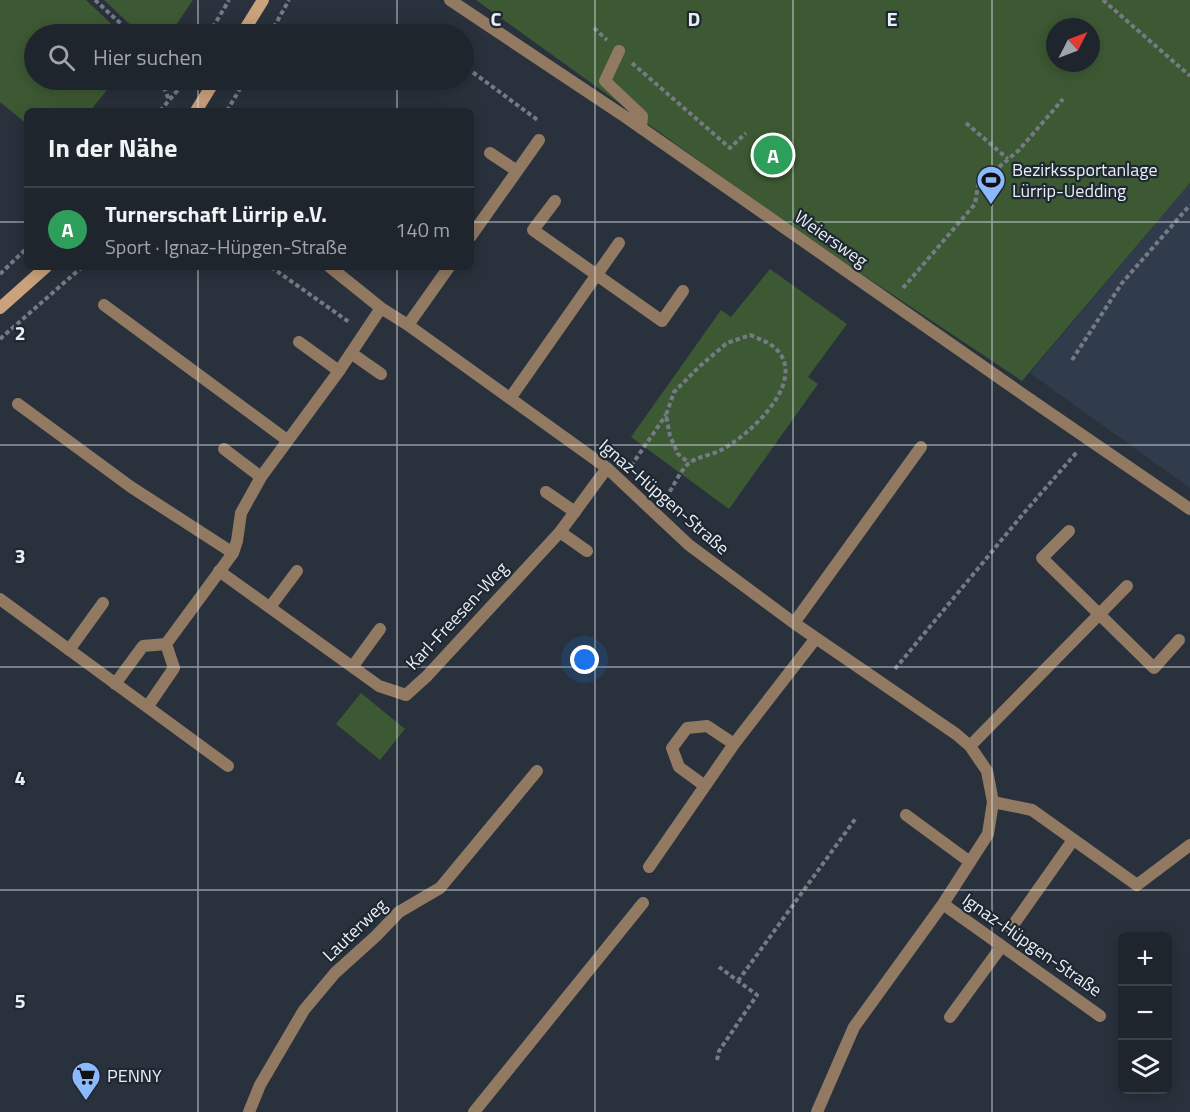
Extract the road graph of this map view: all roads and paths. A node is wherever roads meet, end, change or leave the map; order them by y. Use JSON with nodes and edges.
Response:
{"nodes":[{"id":1,"x":95,"y":0,"type":"edge"},
{"id":2,"x":229,"y":0,"type":"edge"},
{"id":3,"x":263,"y":0,"type":"edge"},
{"id":4,"x":290,"y":0,"type":"edge"},
{"id":5,"x":450,"y":0,"type":"edge"},
{"id":6,"x":1103,"y":0,"type":"edge"},
{"id":7,"x":121,"y":24,"type":"edge"},
{"id":8,"x":215,"y":24,"type":"edge"},
{"id":9,"x":248,"y":24,"type":"edge"},
{"id":10,"x":276,"y":24,"type":"edge"},
{"id":11,"x":594,"y":28,"type":"dead end"},
{"id":12,"x":620,"y":51,"type":"junction"},
{"id":13,"x":474,"y":72,"type":"edge"},
{"id":14,"x":1190,"y":76,"type":"edge"},
{"id":15,"x":165,"y":90,"type":"edge"},
{"id":16,"x":176,"y":90,"type":"edge"},
{"id":17,"x":209,"y":90,"type":"edge"},
{"id":18,"x":239,"y":90,"type":"edge"},
{"id":19,"x":1063,"y":99,"type":"dead end"},
{"id":20,"x":169,"y":100,"type":"junction"},
{"id":21,"x":162,"y":108,"type":"edge"},
{"id":22,"x":198,"y":108,"type":"edge"},
{"id":23,"x":229,"y":108,"type":"edge"},
{"id":24,"x":966,"y":123,"type":"dead end"},
{"id":25,"x":641,"y":128,"type":"junction"},
{"id":26,"x":747,"y":133,"type":"dead end"},
{"id":27,"x":539,"y":140,"type":"joint"},
{"id":28,"x":490,"y":153,"type":"dead end"},
{"id":29,"x":1008,"y":159,"type":"junction"},
{"id":30,"x":517,"y":171,"type":"junction"},
{"id":31,"x":555,"y":201,"type":"dead end"},
{"id":32,"x":1190,"y":205,"type":"edge"},
{"id":33,"x":474,"y":232,"type":"edge"},
{"id":34,"x":619,"y":243,"type":"dead end"},
{"id":35,"x":24,"y":251,"type":"edge"},
{"id":36,"x":43,"y":270,"type":"edge"},
{"id":37,"x":79,"y":270,"type":"edge"},
{"id":38,"x":275,"y":270,"type":"edge"},
{"id":39,"x":334,"y":270,"type":"edge"},
{"id":40,"x":447,"y":270,"type":"edge"},
{"id":41,"x":0,"y":274,"type":"edge"},
{"id":42,"x":596,"y":276,"type":"junction"},
{"id":43,"x":683,"y":291,"type":"dead end"},
{"id":44,"x":891,"y":302,"type":"junction"},
{"id":45,"x":104,"y":305,"type":"dead end"},
{"id":46,"x":0,"y":308,"type":"edge"},
{"id":47,"x":381,"y":308,"type":"junction"},
{"id":48,"x":408,"y":325,"type":"junction"},
{"id":49,"x":364,"y":333,"type":"junction"},
{"id":50,"x":0,"y":339,"type":"edge"},
{"id":51,"x":299,"y":342,"type":"dead end"},
{"id":52,"x":351,"y":353,"type":"junction"},
{"id":53,"x":1072,"y":360,"type":"dead end"},
{"id":54,"x":339,"y":371,"type":"junction"},
{"id":55,"x":381,"y":374,"type":"dead end"},
{"id":56,"x":511,"y":398,"type":"junction"},
{"id":57,"x":18,"y":404,"type":"dead end"},
{"id":58,"x":666,"y":415,"type":"junction"},
{"id":59,"x":287,"y":440,"type":"junction"},
{"id":60,"x":1088,"y":440,"type":"junction"},
{"id":61,"x":921,"y":447,"type":"dead end"},
{"id":62,"x":224,"y":449,"type":"dead end"},
{"id":63,"x":689,"y":463,"type":"junction"},
{"id":64,"x":607,"y":468,"type":"junction"},
{"id":65,"x":261,"y":477,"type":"junction"},
{"id":66,"x":621,"y":481,"type":"junction"},
{"id":67,"x":546,"y":492,"type":"dead end"},
{"id":68,"x":1190,"y":509,"type":"edge"},
{"id":69,"x":575,"y":512,"type":"junction"},
{"id":70,"x":655,"y":513,"type":"junction"},
{"id":71,"x":1069,"y":531,"type":"dead end"},
{"id":72,"x":560,"y":532,"type":"junction"},
{"id":73,"x":587,"y":551,"type":"dead end"},
{"id":74,"x":233,"y":553,"type":"junction"},
{"id":75,"x":297,"y":570,"type":"dead end"},
{"id":76,"x":219,"y":571,"type":"junction"},
{"id":77,"x":1127,"y":586,"type":"dead end"},
{"id":78,"x":0,"y":599,"type":"edge"},
{"id":79,"x":103,"y":603,"type":"dead end"},
{"id":80,"x":270,"y":607,"type":"junction"},
{"id":81,"x":1099,"y":614,"type":"junction"},
{"id":82,"x":794,"y":623,"type":"junction"},
{"id":83,"x":380,"y":629,"type":"dead end"},
{"id":84,"x":816,"y":638,"type":"junction"},
{"id":85,"x":1179,"y":640,"type":"dead end"},
{"id":86,"x":166,"y":644,"type":"junction"},
{"id":87,"x":69,"y":650,"type":"junction"},
{"id":88,"x":353,"y":666,"type":"junction"},
{"id":89,"x":883,"y":683,"type":"junction"},
{"id":90,"x":115,"y":684,"type":"junction"},
{"id":91,"x":148,"y":706,"type":"junction"},
{"id":92,"x":734,"y":744,"type":"junction"},
{"id":93,"x":970,"y":746,"type":"junction"},
{"id":94,"x":228,"y":766,"type":"dead end"},
{"id":95,"x":537,"y":771,"type":"dead end"},
{"id":96,"x":705,"y":786,"type":"junction"},
{"id":97,"x":993,"y":802,"type":"junction"},
{"id":98,"x":906,"y":815,"type":"dead end"},
{"id":99,"x":856,"y":818,"type":"dead end"},
{"id":100,"x":1073,"y":840,"type":"junction"},
{"id":101,"x":1190,"y":845,"type":"edge"},
{"id":102,"x":970,"y":862,"type":"junction"},
{"id":103,"x":649,"y":867,"type":"dead end"},
{"id":104,"x":643,"y":903,"type":"dead end"},
{"id":105,"x":943,"y":904,"type":"junction"},
{"id":106,"x":1011,"y":928,"type":"dead end"},
{"id":107,"x":1001,"y":946,"type":"junction"},
{"id":108,"x":719,"y":967,"type":"dead end"},
{"id":109,"x":738,"y":981,"type":"junction"},
{"id":110,"x":1100,"y":1016,"type":"dead end"},
{"id":111,"x":950,"y":1017,"type":"dead end"},
{"id":112,"x":717,"y":1060,"type":"dead end"},
{"id":113,"x":249,"y":1112,"type":"edge"},
{"id":114,"x":474,"y":1112,"type":"edge"},
{"id":115,"x":817,"y":1112,"type":"edge"}],
"edges":[{"from":1,"to":7,"type":"path"},
{"from":2,"to":8,"type":"path"},
{"from":3,"to":9,"type":"main road"},
{"from":4,"to":10,"type":"path"},
{"from":5,"to":25,"type":"street","name":"Weiersweg"},
{"from":6,"to":14,"type":"path"},
{"from":11,"to":12,"type":"path"},
{"from":12,"to":25,"type":"street"},
{"from":12,"to":26,"type":"path"},
{"from":13,"to":27,"type":"path"},
{"from":15,"to":20,"type":"path"},
{"from":16,"to":20,"type":"path"},
{"from":17,"to":22,"type":"main road"},
{"from":18,"to":23,"type":"path"},
{"from":19,"to":29,"type":"path"},
{"from":20,"to":21,"type":"path"},
{"from":24,"to":29,"type":"path"},
{"from":25,"to":44,"type":"street","name":"Weiersweg"},
{"from":27,"to":30,"type":"street"},
{"from":28,"to":30,"type":"street"},
{"from":29,"to":44,"type":"path"},
{"from":30,"to":33,"type":"street"},
{"from":31,"to":42,"type":"street"},
{"from":32,"to":53,"type":"path"},
{"from":34,"to":42,"type":"street"},
{"from":35,"to":41,"type":"path"},
{"from":36,"to":46,"type":"main road"},
{"from":37,"to":50,"type":"path"},
{"from":38,"to":49,"type":"path"},
{"from":39,"to":47,"type":"street","name":"Ignaz-Hüpgen-Straße"},
{"from":40,"to":48,"type":"street"},
{"from":42,"to":43,"type":"street"},
{"from":42,"to":56,"type":"street"},
{"from":44,"to":60,"type":"street","name":"Weiersweg"},
{"from":45,"to":59,"type":"street"},
{"from":47,"to":48,"type":"street","name":"Ignaz-Hüpgen-Straße"},
{"from":47,"to":49,"type":"street"},
{"from":48,"to":56,"type":"street","name":"Ignaz-Hüpgen-Straße"},
{"from":49,"to":52,"type":"street"},
{"from":51,"to":54,"type":"street"},
{"from":52,"to":54,"type":"street"},
{"from":52,"to":55,"type":"street"},
{"from":54,"to":59,"type":"street"},
{"from":56,"to":64,"type":"street","name":"Ignaz-Hüpgen-Straße"},
{"from":57,"to":74,"type":"street"},
{"from":58,"to":63,"type":"path"},
{"from":58,"to":63,"type":"path"},
{"from":58,"to":66,"type":"path"},
{"from":59,"to":65,"type":"street"},
{"from":60,"to":68,"type":"street","name":"Weiersweg"},
{"from":60,"to":89,"type":"path"},
{"from":61,"to":82,"type":"street"},
{"from":62,"to":65,"type":"street"},
{"from":63,"to":70,"type":"path"},
{"from":64,"to":66,"type":"street","name":"Ignaz-Hüpgen-Straße"},
{"from":64,"to":69,"type":"street","name":"Karl-Freesen-Weg"},
{"from":65,"to":74,"type":"street"},
{"from":66,"to":70,"type":"street","name":"Ignaz-Hüpgen-Straße"},
{"from":67,"to":69,"type":"street"},
{"from":69,"to":72,"type":"street","name":"Karl-Freesen-Weg"},
{"from":70,"to":82,"type":"street","name":"Ignaz-Hüpgen-Straße"},
{"from":71,"to":81,"type":"street"},
{"from":72,"to":73,"type":"street"},
{"from":72,"to":88,"type":"street","name":"Karl-Freesen-Weg"},
{"from":74,"to":76,"type":"street"},
{"from":75,"to":80,"type":"street"},
{"from":76,"to":80,"type":"street","name":"Karl-Freesen-Weg"},
{"from":76,"to":86,"type":"street"},
{"from":77,"to":81,"type":"street"},
{"from":78,"to":87,"type":"street"},
{"from":79,"to":87,"type":"street"},
{"from":80,"to":88,"type":"street","name":"Karl-Freesen-Weg"},
{"from":81,"to":85,"type":"street"},
{"from":81,"to":93,"type":"street"},
{"from":82,"to":84,"type":"street","name":"Ignaz-Hüpgen-Straße"},
{"from":83,"to":88,"type":"street"},
{"from":84,"to":89,"type":"street","name":"Ignaz-Hüpgen-Straße"},
{"from":84,"to":92,"type":"street"},
{"from":86,"to":90,"type":"street"},
{"from":86,"to":91,"type":"street"},
{"from":87,"to":90,"type":"street"},
{"from":89,"to":93,"type":"street","name":"Ignaz-Hüpgen-Straße"},
{"from":90,"to":91,"type":"street"},
{"from":91,"to":94,"type":"street"},
{"from":92,"to":96,"type":"street"},
{"from":92,"to":96,"type":"street"},
{"from":93,"to":97,"type":"street","name":"Ignaz-Hüpgen-Straße"},
{"from":95,"to":113,"type":"street","name":"Lauterweg"},
{"from":96,"to":103,"type":"street"},
{"from":97,"to":100,"type":"street"},
{"from":97,"to":102,"type":"street","name":"Ignaz-Hüpgen-Straße"},
{"from":98,"to":102,"type":"street"},
{"from":99,"to":109,"type":"path"},
{"from":100,"to":101,"type":"street"},
{"from":100,"to":106,"type":"street"},
{"from":102,"to":105,"type":"street","name":"Ignaz-Hüpgen-Straße"},
{"from":104,"to":114,"type":"street"},
{"from":105,"to":107,"type":"street","name":"Ignaz-Hüpgen-Straße"},
{"from":105,"to":115,"type":"street","name":"Ignaz-Hüpgen-Straße"},
{"from":107,"to":110,"type":"street","name":"Ignaz-Hüpgen-Straße"},
{"from":107,"to":111,"type":"street"},
{"from":108,"to":109,"type":"path"},
{"from":109,"to":112,"type":"path"}]}
